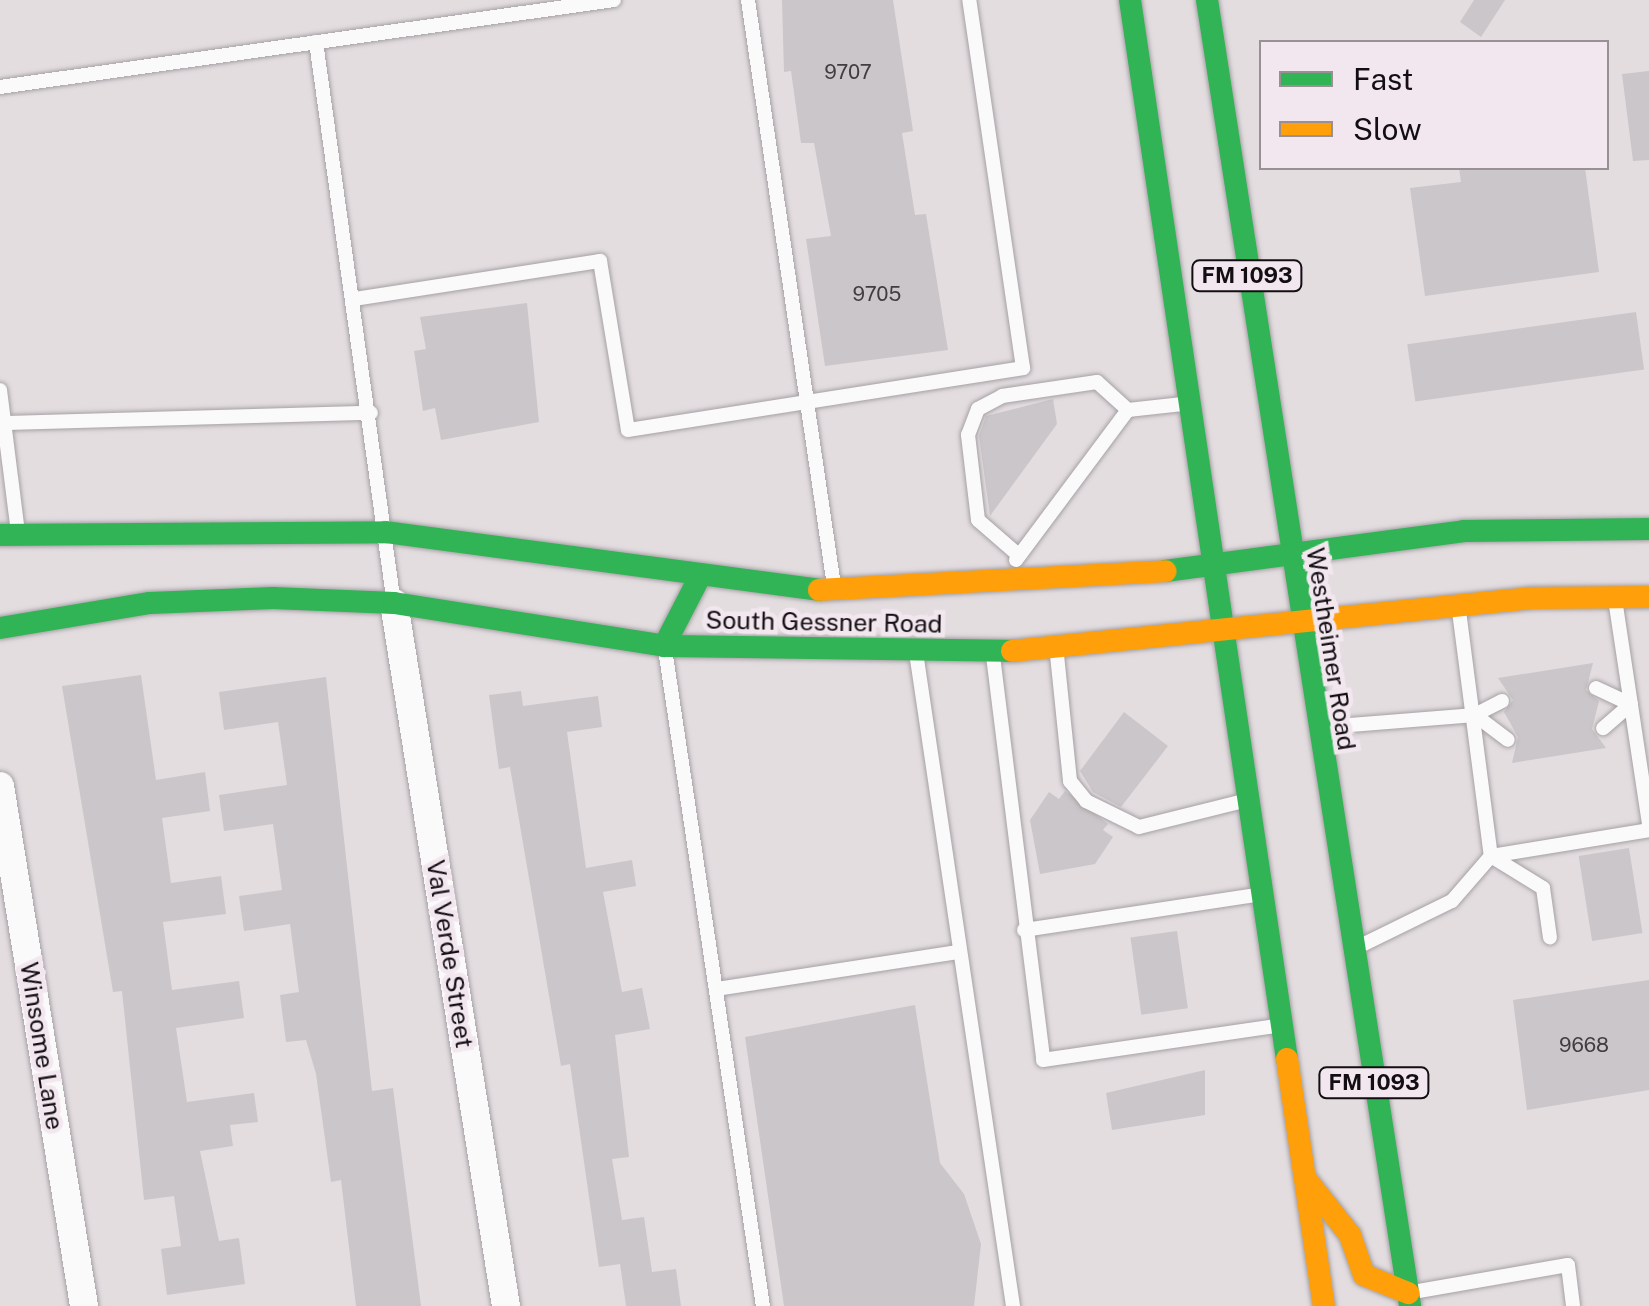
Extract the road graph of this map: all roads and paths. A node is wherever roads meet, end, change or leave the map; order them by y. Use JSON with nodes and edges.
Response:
{"nodes":[{"id":1,"x":614,"y":0,"type":"edge"},
{"id":2,"x":748,"y":0,"type":"edge"},
{"id":3,"x":969,"y":0,"type":"edge"},
{"id":4,"x":1130,"y":0,"type":"edge"},
{"id":5,"x":1189,"y":0,"type":"edge"},
{"id":6,"x":1206,"y":0,"type":"edge"},
{"id":7,"x":316,"y":42,"type":"junction"},
{"id":8,"x":1214,"y":52,"type":"junction"},
{"id":9,"x":0,"y":87,"type":"edge"},
{"id":10,"x":354,"y":299,"type":"junction"},
{"id":11,"x":0,"y":390,"type":"edge"},
{"id":12,"x":810,"y":402,"type":"junction"},
{"id":13,"x":1187,"y":404,"type":"junction"},
{"id":14,"x":1128,"y":410,"type":"junction"},
{"id":15,"x":371,"y":413,"type":"junction"},
{"id":16,"x":5,"y":423,"type":"junction"},
{"id":17,"x":1649,"y":529,"type":"edge"},
{"id":18,"x":386,"y":532,"type":"junction"},
{"id":19,"x":9,"y":534,"type":"edge"},
{"id":20,"x":1016,"y":553,"type":"junction"},
{"id":21,"x":1287,"y":553,"type":"junction"},
{"id":22,"x":1214,"y":568,"type":"junction"},
{"id":23,"x":698,"y":580,"type":"junction"},
{"id":24,"x":1018,"y":586,"type":"junction"},
{"id":25,"x":834,"y":592,"type":"junction"},
{"id":26,"x":1615,"y":597,"type":"junction"},
{"id":27,"x":1649,"y":597,"type":"edge"},
{"id":28,"x":394,"y":603,"type":"junction"},
{"id":29,"x":1458,"y":606,"type":"junction"},
{"id":30,"x":1299,"y":624,"type":"junction"},
{"id":31,"x":0,"y":628,"type":"edge"},
{"id":32,"x":1224,"y":631,"type":"junction"},
{"id":33,"x":664,"y":646,"type":"junction"},
{"id":34,"x":1057,"y":649,"type":"junction"},
{"id":35,"x":992,"y":651,"type":"junction"},
{"id":36,"x":916,"y":653,"type":"junction"},
{"id":37,"x":1596,"y":688,"type":"dead end"},
{"id":38,"x":1502,"y":702,"type":"dead end"},
{"id":39,"x":1631,"y":704,"type":"junction"},
{"id":40,"x":1475,"y":715,"type":"junction"},
{"id":41,"x":1316,"y":728,"type":"junction"},
{"id":42,"x":1603,"y":728,"type":"dead end"},
{"id":43,"x":1508,"y":740,"type":"dead end"},
{"id":44,"x":0,"y":786,"type":"edge"},
{"id":45,"x":1248,"y":800,"type":"junction"},
{"id":46,"x":1649,"y":828,"type":"edge"},
{"id":47,"x":1491,"y":856,"type":"junction"},
{"id":48,"x":1261,"y":894,"type":"junction"},
{"id":49,"x":1024,"y":930,"type":"junction"},
{"id":50,"x":1550,"y":938,"type":"dead end"},
{"id":51,"x":1352,"y":950,"type":"junction"},
{"id":52,"x":958,"y":952,"type":"junction"},
{"id":53,"x":716,"y":989,"type":"junction"},
{"id":54,"x":1280,"y":1026,"type":"junction"},
{"id":55,"x":1301,"y":1172,"type":"junction"},
{"id":56,"x":1409,"y":1300,"type":"edge"},
{"id":57,"x":84,"y":1306,"type":"edge"},
{"id":58,"x":506,"y":1306,"type":"edge"},
{"id":59,"x":764,"y":1306,"type":"edge"},
{"id":60,"x":1013,"y":1306,"type":"edge"},
{"id":61,"x":1324,"y":1306,"type":"edge"},
{"id":62,"x":1574,"y":1306,"type":"edge"}],
"edges":[{"from":1,"to":7,"type":"lane"},
{"from":2,"to":12,"type":"lane"},
{"from":3,"to":12,"type":"lane"},
{"from":4,"to":13,"type":"main road","number":"FM 1093"},
{"from":5,"to":8,"type":"main road"},
{"from":6,"to":8,"type":"main road","name":"Westheimer Road","number":"FM 1093"},
{"from":7,"to":9,"type":"lane"},
{"from":7,"to":10,"type":"lane"},
{"from":8,"to":21,"type":"main road","name":"Westheimer Road","number":"FM 1093"},
{"from":10,"to":12,"type":"lane"},
{"from":10,"to":15,"type":"lane"},
{"from":11,"to":16,"type":"lane"},
{"from":12,"to":25,"type":"lane"},
{"from":13,"to":14,"type":"lane"},
{"from":13,"to":22,"type":"main road","number":"FM 1093"},
{"from":14,"to":20,"type":"lane"},
{"from":14,"to":20,"type":"lane"},
{"from":15,"to":16,"type":"lane"},
{"from":15,"to":18,"type":"lane"},
{"from":16,"to":19,"type":"lane"},
{"from":17,"to":21,"type":"main road","name":"South Gessner Road"},
{"from":18,"to":19,"type":"main road","name":"South Gessner Road"},
{"from":18,"to":23,"type":"main road","name":"South Gessner Road"},
{"from":18,"to":28,"type":"lane"},
{"from":20,"to":24,"type":"lane"},
{"from":21,"to":22,"type":"main road","name":"South Gessner Road"},
{"from":21,"to":30,"type":"main road","name":"Westheimer Road","number":"FM 1093"},
{"from":22,"to":24,"type":"main road","name":"South Gessner Road"},
{"from":22,"to":32,"type":"main road","number":"FM 1093"},
{"from":23,"to":25,"type":"main road","name":"South Gessner Road"},
{"from":23,"to":33,"type":"main road"},
{"from":24,"to":25,"type":"main road","name":"South Gessner Road"},
{"from":26,"to":27,"type":"main road","name":"South Gessner Road"},
{"from":26,"to":29,"type":"main road","name":"South Gessner Road"},
{"from":26,"to":39,"type":"lane"},
{"from":28,"to":31,"type":"main road","name":"South Gessner Road"},
{"from":28,"to":33,"type":"main road","name":"South Gessner Road"},
{"from":28,"to":58,"type":"street","name":"Val Verde Street"},
{"from":29,"to":30,"type":"main road","name":"South Gessner Road"},
{"from":29,"to":40,"type":"lane"},
{"from":30,"to":32,"type":"main road","name":"South Gessner Road"},
{"from":30,"to":41,"type":"main road","name":"Westheimer Road","number":"FM 1093"},
{"from":32,"to":34,"type":"main road","name":"South Gessner Road"},
{"from":32,"to":45,"type":"main road","number":"FM 1093"},
{"from":33,"to":36,"type":"main road","name":"South Gessner Road"},
{"from":33,"to":53,"type":"lane"},
{"from":34,"to":35,"type":"main road","name":"South Gessner Road"},
{"from":34,"to":45,"type":"lane"},
{"from":35,"to":36,"type":"main road","name":"South Gessner Road"},
{"from":35,"to":49,"type":"lane"},
{"from":36,"to":52,"type":"lane"},
{"from":37,"to":39,"type":"lane"},
{"from":38,"to":40,"type":"lane"},
{"from":39,"to":42,"type":"lane"},
{"from":39,"to":46,"type":"lane"},
{"from":40,"to":41,"type":"lane"},
{"from":40,"to":43,"type":"lane"},
{"from":40,"to":47,"type":"lane"},
{"from":41,"to":51,"type":"main road","name":"Westheimer Road","number":"FM 1093"},
{"from":44,"to":57,"type":"street","name":"Winsome Lane"},
{"from":45,"to":48,"type":"main road","number":"FM 1093"},
{"from":46,"to":47,"type":"lane"},
{"from":47,"to":50,"type":"lane"},
{"from":47,"to":51,"type":"lane"},
{"from":48,"to":49,"type":"lane"},
{"from":48,"to":54,"type":"main road","number":"FM 1093"},
{"from":49,"to":54,"type":"lane"},
{"from":51,"to":56,"type":"main road","name":"Westheimer Road","number":"FM 1093"},
{"from":52,"to":53,"type":"lane"},
{"from":52,"to":60,"type":"lane"},
{"from":53,"to":59,"type":"lane"},
{"from":54,"to":55,"type":"main road","number":"FM 1093"},
{"from":55,"to":56,"type":"main road"},
{"from":55,"to":61,"type":"main road","number":"FM 1093"},
{"from":56,"to":62,"type":"lane"}]}
